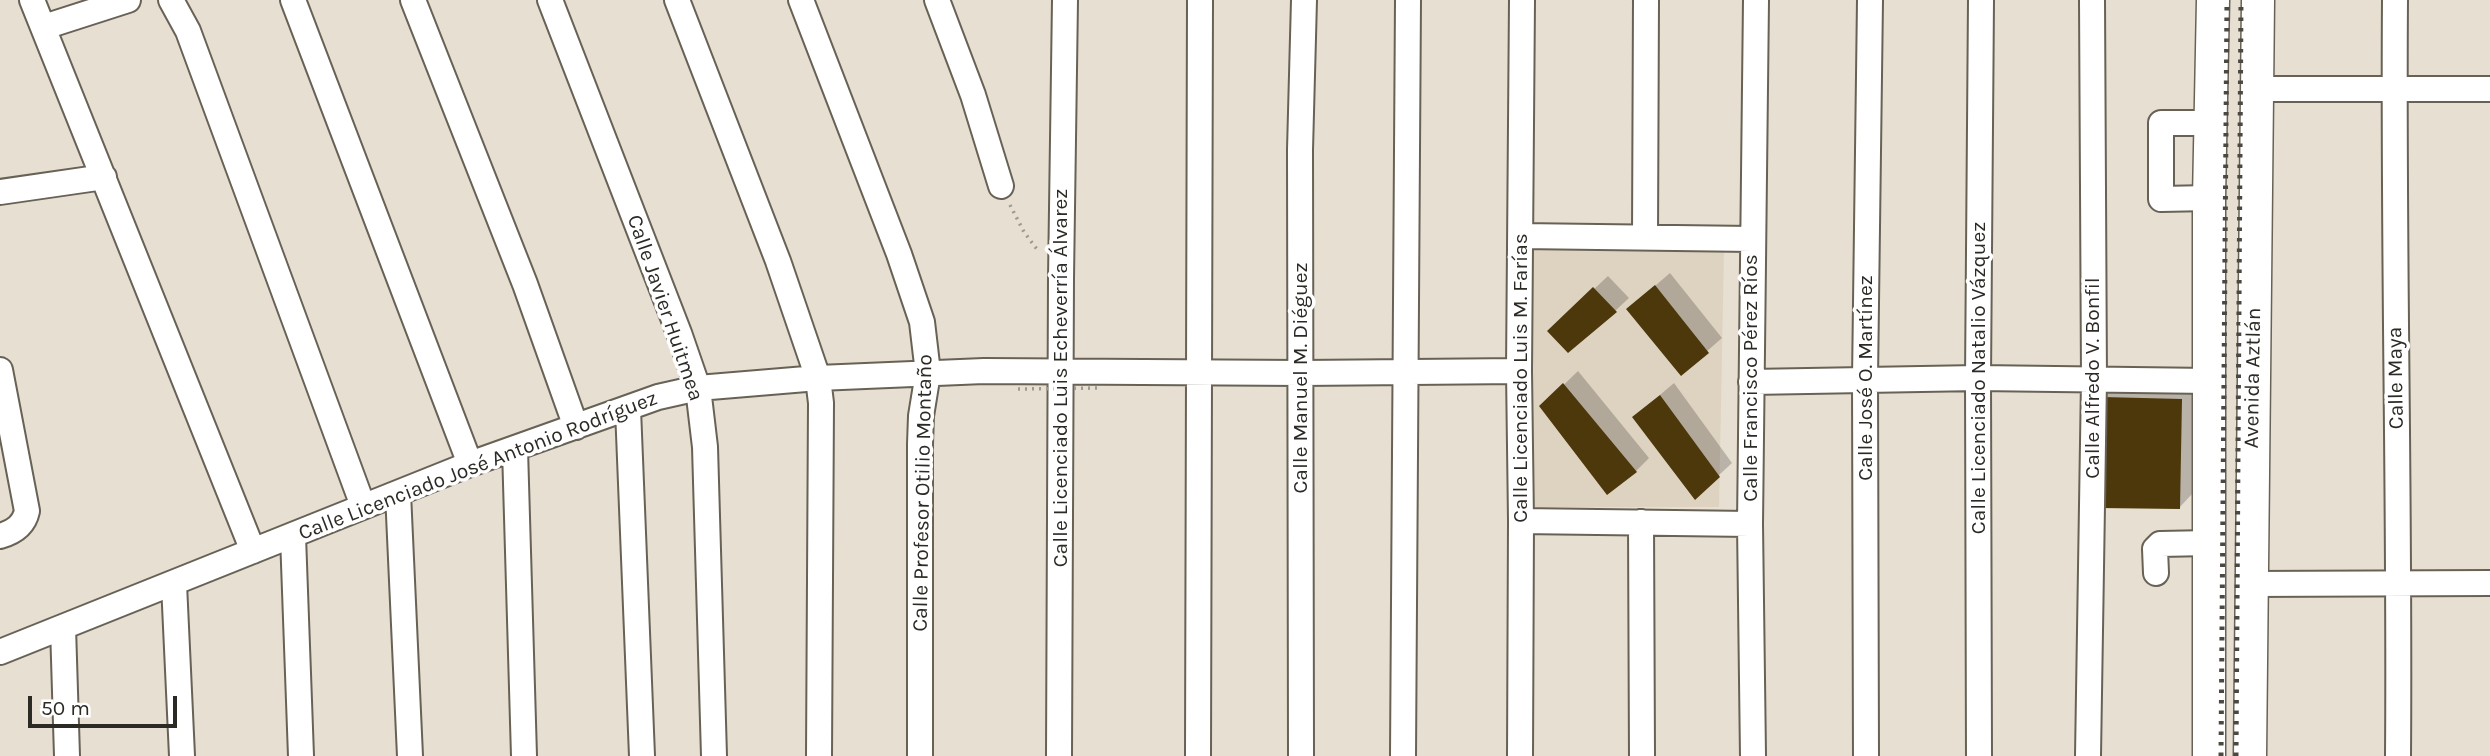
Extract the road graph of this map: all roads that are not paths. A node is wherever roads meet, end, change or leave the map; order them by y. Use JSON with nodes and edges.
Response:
{"nodes":[{"id":1,"x":32,"y":0,"type":"edge"},
{"id":2,"x":128,"y":0,"type":"edge"},
{"id":3,"x":171,"y":0,"type":"edge"},
{"id":4,"x":293,"y":0,"type":"edge"},
{"id":5,"x":413,"y":0,"type":"edge"},
{"id":6,"x":550,"y":0,"type":"edge"},
{"id":7,"x":677,"y":0,"type":"edge"},
{"id":8,"x":801,"y":0,"type":"edge"},
{"id":9,"x":937,"y":0,"type":"edge"},
{"id":10,"x":1065,"y":0,"type":"edge"},
{"id":11,"x":1200,"y":0,"type":"edge"},
{"id":12,"x":1304,"y":0,"type":"edge"},
{"id":13,"x":1408,"y":0,"type":"edge"},
{"id":14,"x":1522,"y":0,"type":"edge"},
{"id":15,"x":1646,"y":0,"type":"edge"},
{"id":16,"x":1756,"y":0,"type":"edge"},
{"id":17,"x":1870,"y":0,"type":"edge"},
{"id":18,"x":1981,"y":0,"type":"edge"},
{"id":19,"x":2092,"y":0,"type":"edge"},
{"id":20,"x":2213,"y":0,"type":"edge"},
{"id":21,"x":2258,"y":0,"type":"edge"},
{"id":22,"x":2395,"y":0,"type":"edge"},
{"id":23,"x":44,"y":27,"type":"junction"},
{"id":24,"x":2257,"y":89,"type":"junction"},
{"id":25,"x":2395,"y":89,"type":"junction"},
{"id":26,"x":2490,"y":89,"type":"edge"},
{"id":27,"x":2210,"y":123,"type":"junction"},
{"id":28,"x":104,"y":177,"type":"junction"},
{"id":29,"x":1001,"y":186,"type":"road end"},
{"id":30,"x":0,"y":192,"type":"edge"},
{"id":31,"x":2209,"y":198,"type":"junction"},
{"id":32,"x":1521,"y":236,"type":"junction"},
{"id":33,"x":1646,"y":236,"type":"junction"},
{"id":34,"x":1752,"y":239,"type":"junction"},
{"id":35,"x":0,"y":370,"type":"edge"},
{"id":36,"x":1062,"y":371,"type":"junction"},
{"id":37,"x":1519,"y":371,"type":"junction"},
{"id":38,"x":1200,"y":372,"type":"junction"},
{"id":39,"x":928,"y":373,"type":"junction"},
{"id":40,"x":1302,"y":373,"type":"junction"},
{"id":41,"x":1405,"y":373,"type":"junction"},
{"id":42,"x":818,"y":378,"type":"junction"},
{"id":43,"x":1978,"y":378,"type":"junction"},
{"id":44,"x":1865,"y":379,"type":"junction"},
{"id":45,"x":2094,"y":380,"type":"junction"},
{"id":46,"x":2210,"y":381,"type":"junction"},
{"id":47,"x":1751,"y":382,"type":"junction"},
{"id":48,"x":698,"y":388,"type":"junction"},
{"id":49,"x":628,"y":409,"type":"junction"},
{"id":50,"x":576,"y":427,"type":"junction"},
{"id":51,"x":514,"y":449,"type":"junction"},
{"id":52,"x":470,"y":464,"type":"junction"},
{"id":53,"x":398,"y":494,"type":"junction"},
{"id":54,"x":363,"y":506,"type":"junction"},
{"id":55,"x":1521,"y":521,"type":"junction"},
{"id":56,"x":1641,"y":522,"type":"junction"},
{"id":57,"x":1750,"y":524,"type":"junction"},
{"id":58,"x":0,"y":536,"type":"edge"},
{"id":59,"x":293,"y":536,"type":"junction"},
{"id":60,"x":2209,"y":543,"type":"junction"},
{"id":61,"x":253,"y":551,"type":"junction"},
{"id":62,"x":2156,"y":573,"type":"dead end"},
{"id":63,"x":2490,"y":583,"type":"edge"},
{"id":64,"x":174,"y":584,"type":"junction"},
{"id":65,"x":2250,"y":584,"type":"junction"},
{"id":66,"x":2399,"y":584,"type":"junction"},
{"id":67,"x":63,"y":627,"type":"junction"},
{"id":68,"x":0,"y":652,"type":"edge"},
{"id":69,"x":67,"y":756,"type":"edge"},
{"id":70,"x":182,"y":756,"type":"edge"},
{"id":71,"x":301,"y":756,"type":"edge"},
{"id":72,"x":410,"y":756,"type":"edge"},
{"id":73,"x":524,"y":756,"type":"edge"},
{"id":74,"x":642,"y":756,"type":"edge"},
{"id":75,"x":714,"y":756,"type":"edge"},
{"id":76,"x":819,"y":756,"type":"edge"},
{"id":77,"x":920,"y":756,"type":"edge"},
{"id":78,"x":1059,"y":756,"type":"edge"},
{"id":79,"x":1198,"y":756,"type":"edge"},
{"id":80,"x":1301,"y":756,"type":"edge"},
{"id":81,"x":1403,"y":756,"type":"edge"},
{"id":82,"x":1520,"y":756,"type":"edge"},
{"id":83,"x":1642,"y":756,"type":"edge"},
{"id":84,"x":1753,"y":756,"type":"edge"},
{"id":85,"x":1866,"y":756,"type":"edge"},
{"id":86,"x":1979,"y":756,"type":"edge"},
{"id":87,"x":2088,"y":756,"type":"edge"},
{"id":88,"x":2209,"y":756,"type":"edge"},
{"id":89,"x":2250,"y":756,"type":"edge"},
{"id":90,"x":2398,"y":756,"type":"edge"}],
"edges":[{"from":1,"to":23,"type":"street"},
{"from":2,"to":23,"type":"street"},
{"from":3,"to":54,"type":"street"},
{"from":4,"to":52,"type":"street"},
{"from":5,"to":50,"type":"street"},
{"from":6,"to":48,"type":"street","name":"Calle Javier Huitmea"},
{"from":7,"to":42,"type":"street"},
{"from":8,"to":39,"type":"street","name":"Calle Profesor Otilio Montaño"},
{"from":9,"to":29,"type":"street"},
{"from":10,"to":36,"type":"street","name":"Calle Licenciado Luis Echeverría Álvarez"},
{"from":11,"to":38,"type":"street"},
{"from":12,"to":40,"type":"street","name":"Calle Manuel M. Diéguez"},
{"from":13,"to":41,"type":"street"},
{"from":14,"to":32,"type":"street","name":"Calle Licenciado Luis M. Farías"},
{"from":15,"to":33,"type":"street"},
{"from":16,"to":34,"type":"street","name":"Calle Francisco Pérez Ríos"},
{"from":17,"to":44,"type":"street","name":"Calle José O. Martínez"},
{"from":18,"to":43,"type":"street","name":"Calle Licenciado Natalio Vázquez"},
{"from":19,"to":45,"type":"street","name":"Calle Alfredo V. Bonfil"},
{"from":20,"to":27,"type":"main road","name":"Avenida Aztlán"},
{"from":21,"to":24,"type":"main road","name":"Avenida Aztlán"},
{"from":22,"to":25,"type":"street","name":"Calle Maya"},
{"from":23,"to":28,"type":"street"},
{"from":24,"to":25,"type":"street"},
{"from":24,"to":65,"type":"main road","name":"Avenida Aztlán"},
{"from":25,"to":26,"type":"street"},
{"from":25,"to":66,"type":"street","name":"Calle Maya"},
{"from":27,"to":31,"type":"main road","name":"Avenida Aztlán"},
{"from":27,"to":31,"type":"street"},
{"from":28,"to":30,"type":"street"},
{"from":28,"to":61,"type":"street"},
{"from":31,"to":46,"type":"main road","name":"Avenida Aztlán"},
{"from":32,"to":33,"type":"street"},
{"from":32,"to":37,"type":"street","name":"Calle Licenciado Luis M. Farías"},
{"from":33,"to":34,"type":"street"},
{"from":34,"to":47,"type":"street","name":"Calle Francisco Pérez Ríos"},
{"from":35,"to":58,"type":"street"},
{"from":36,"to":38,"type":"street","name":"Calle Licenciado José Antonio Rodríguez"},
{"from":36,"to":39,"type":"street","name":"Calle Licenciado José Antonio Rodríguez"},
{"from":36,"to":78,"type":"street","name":"Calle Licenciado Luis Echeverría Álvarez"},
{"from":37,"to":41,"type":"street","name":"Calle Licenciado José Antonio Rodríguez"},
{"from":37,"to":55,"type":"street","name":"Calle Licenciado Luis M. Farías"},
{"from":38,"to":40,"type":"street","name":"Calle Licenciado José Antonio Rodríguez"},
{"from":38,"to":79,"type":"street"},
{"from":39,"to":42,"type":"street","name":"Calle Licenciado José Antonio Rodríguez"},
{"from":39,"to":77,"type":"street","name":"Calle Profesor Otilio Montaño"},
{"from":40,"to":41,"type":"street","name":"Calle Licenciado José Antonio Rodríguez"},
{"from":40,"to":80,"type":"street","name":"Calle Manuel M. Diéguez"},
{"from":41,"to":81,"type":"street"},
{"from":42,"to":48,"type":"street","name":"Calle Licenciado José Antonio Rodríguez"},
{"from":42,"to":76,"type":"street"},
{"from":43,"to":44,"type":"street"},
{"from":43,"to":45,"type":"street"},
{"from":43,"to":86,"type":"street","name":"Calle Licenciado Natalio Vázquez"},
{"from":44,"to":47,"type":"street"},
{"from":44,"to":85,"type":"street","name":"Calle José O. Martínez"},
{"from":45,"to":46,"type":"street"},
{"from":45,"to":87,"type":"street","name":"Calle Alfredo V. Bonfil"},
{"from":46,"to":60,"type":"main road","name":"Avenida Aztlán"},
{"from":47,"to":57,"type":"street","name":"Calle Francisco Pérez Ríos"},
{"from":48,"to":49,"type":"street","name":"Calle Licenciado José Antonio Rodríguez"},
{"from":48,"to":75,"type":"street","name":"Calle Javier Huitmea"},
{"from":49,"to":50,"type":"street","name":"Calle Licenciado José Antonio Rodríguez"},
{"from":49,"to":74,"type":"street"},
{"from":50,"to":51,"type":"street","name":"Calle Licenciado José Antonio Rodríguez"},
{"from":51,"to":52,"type":"street","name":"Calle Licenciado José Antonio Rodríguez"},
{"from":51,"to":73,"type":"street"},
{"from":52,"to":53,"type":"street","name":"Calle Licenciado José Antonio Rodríguez"},
{"from":53,"to":54,"type":"street","name":"Calle Licenciado José Antonio Rodríguez"},
{"from":53,"to":72,"type":"street"},
{"from":54,"to":59,"type":"street","name":"Calle Licenciado José Antonio Rodríguez"},
{"from":55,"to":56,"type":"street"},
{"from":55,"to":82,"type":"street","name":"Calle Licenciado Luis M. Farías"},
{"from":56,"to":57,"type":"street"},
{"from":56,"to":83,"type":"street"},
{"from":57,"to":84,"type":"street","name":"Calle Francisco Pérez Ríos"},
{"from":59,"to":61,"type":"street","name":"Calle Licenciado José Antonio Rodríguez"},
{"from":59,"to":71,"type":"street"},
{"from":60,"to":62,"type":"street"},
{"from":60,"to":88,"type":"main road","name":"Avenida Aztlán"},
{"from":61,"to":64,"type":"street","name":"Calle Licenciado José Antonio Rodríguez"},
{"from":63,"to":66,"type":"street"},
{"from":64,"to":67,"type":"street","name":"Calle Licenciado José Antonio Rodríguez"},
{"from":64,"to":70,"type":"street"},
{"from":65,"to":66,"type":"street"},
{"from":65,"to":89,"type":"main road","name":"Avenida Aztlán"},
{"from":66,"to":90,"type":"street","name":"Calle Maya"},
{"from":67,"to":68,"type":"street","name":"Calle Licenciado José Antonio Rodríguez"},
{"from":67,"to":69,"type":"street"}]}
